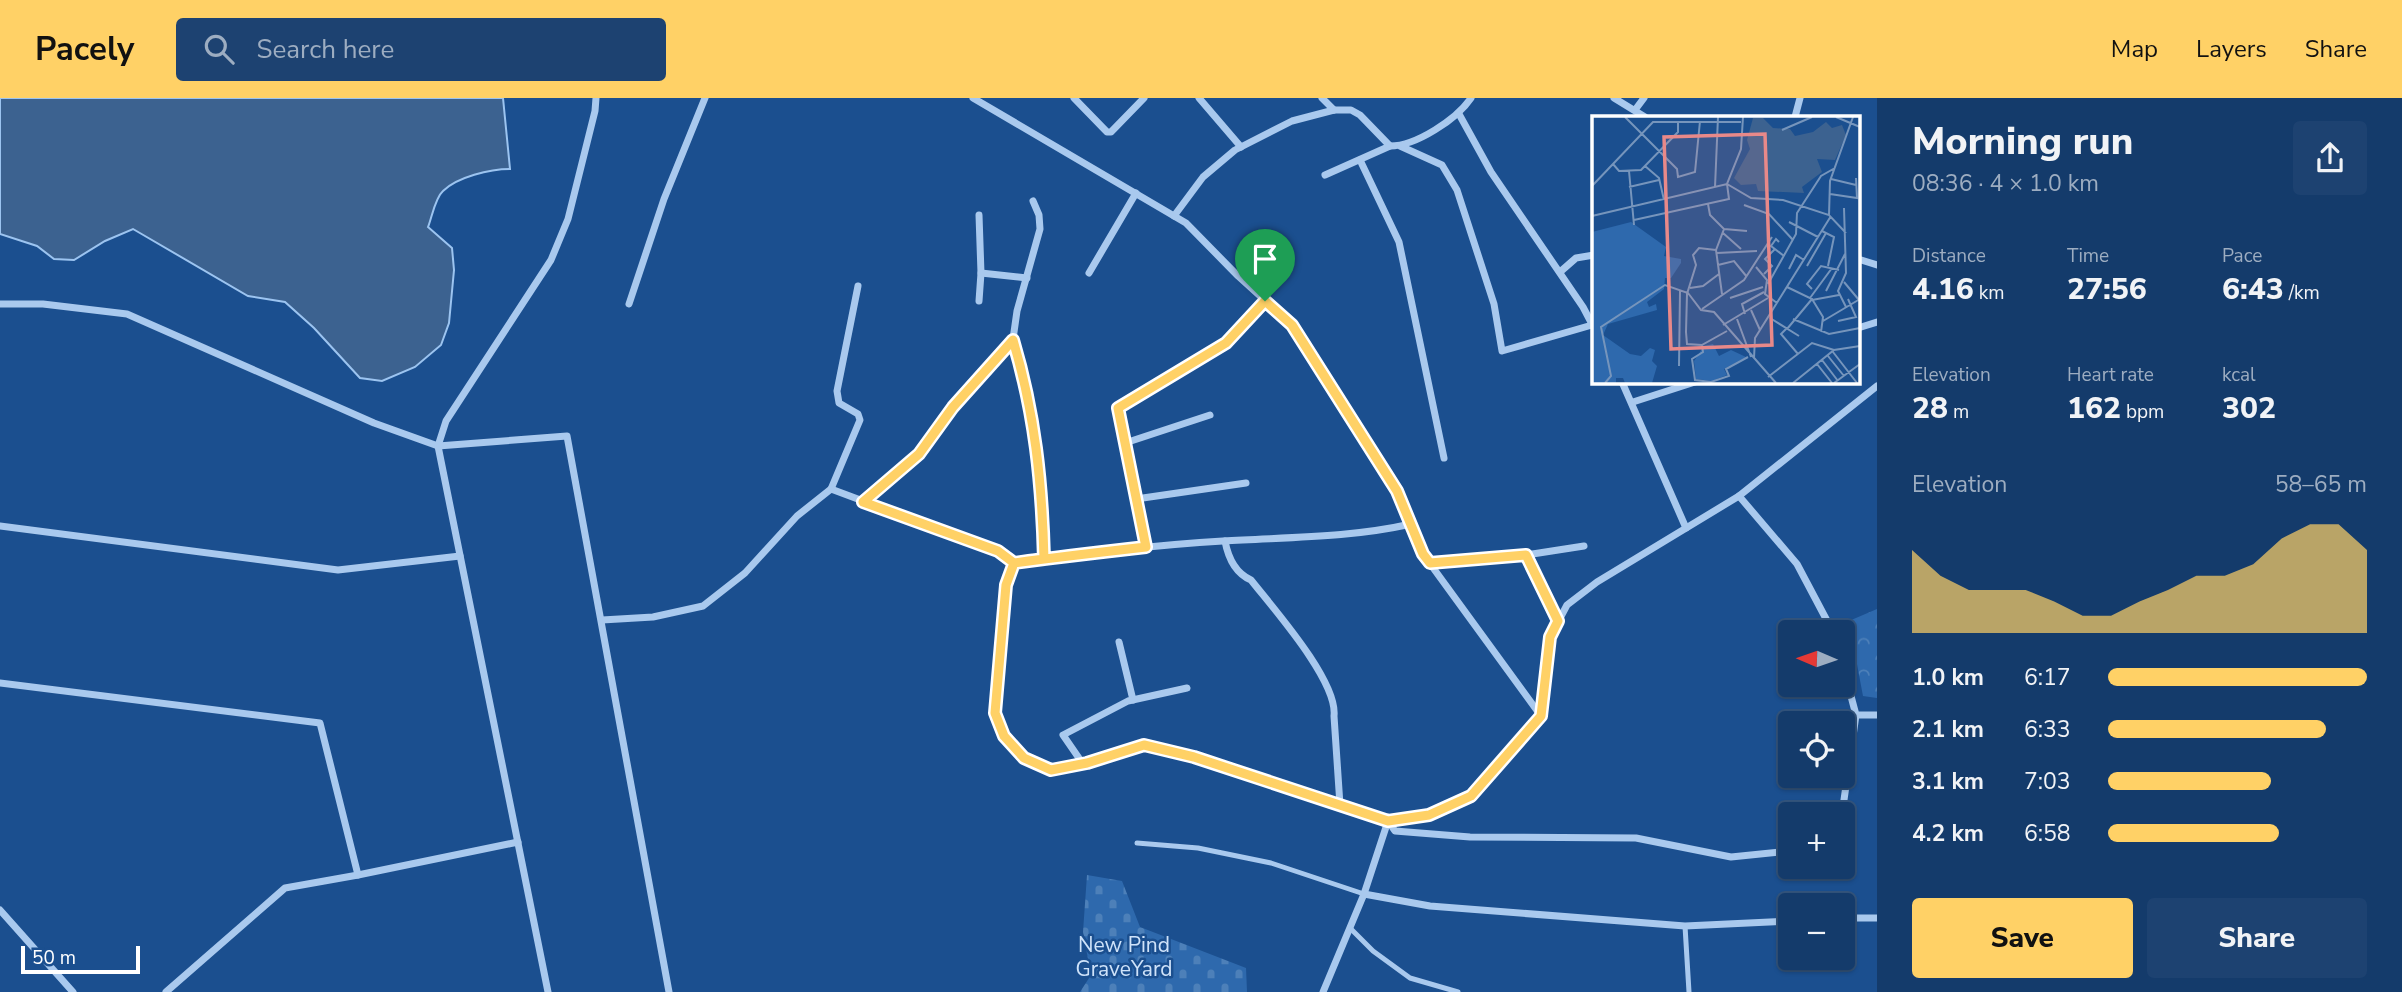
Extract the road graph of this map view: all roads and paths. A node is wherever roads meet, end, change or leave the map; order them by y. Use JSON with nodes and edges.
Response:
{"nodes":[{"id":1,"x":596,"y":98,"type":"edge"},
{"id":2,"x":705,"y":98,"type":"edge"},
{"id":3,"x":973,"y":98,"type":"edge"},
{"id":4,"x":1074,"y":98,"type":"edge"},
{"id":5,"x":1144,"y":98,"type":"edge"},
{"id":6,"x":1199,"y":98,"type":"edge"},
{"id":7,"x":1322,"y":98,"type":"edge"},
{"id":8,"x":1471,"y":98,"type":"edge"},
{"id":9,"x":1614,"y":98,"type":"edge"},
{"id":10,"x":1644,"y":98,"type":"edge"},
{"id":11,"x":1800,"y":98,"type":"edge"},
{"id":12,"x":1334,"y":110,"type":"junction"},
{"id":13,"x":1635,"y":110,"type":"junction"},
{"id":14,"x":1459,"y":114,"type":"junction"},
{"id":15,"x":1644,"y":116,"type":"edge"},
{"id":16,"x":1795,"y":116,"type":"edge"},
{"id":17,"x":1390,"y":146,"type":"junction"},
{"id":18,"x":1400,"y":146,"type":"junction"},
{"id":19,"x":1241,"y":147,"type":"junction"},
{"id":20,"x":1360,"y":160,"type":"junction"},
{"id":21,"x":1325,"y":175,"type":"dead end"},
{"id":22,"x":1136,"y":193,"type":"junction"},
{"id":23,"x":1033,"y":201,"type":"dead end"},
{"id":24,"x":979,"y":215,"type":"dead end"},
{"id":25,"x":1174,"y":216,"type":"junction"},
{"id":26,"x":1592,"y":255,"type":"edge"},
{"id":27,"x":1860,"y":260,"type":"edge"},
{"id":28,"x":1877,"y":265,"type":"edge"},
{"id":29,"x":1560,"y":272,"type":"junction"},
{"id":30,"x":1089,"y":273,"type":"dead end"},
{"id":31,"x":981,"y":274,"type":"junction"},
{"id":32,"x":1027,"y":278,"type":"junction"},
{"id":33,"x":858,"y":286,"type":"dead end"},
{"id":34,"x":979,"y":300,"type":"dead end"},
{"id":35,"x":1265,"y":301,"type":"junction"},
{"id":36,"x":0,"y":304,"type":"edge"},
{"id":37,"x":629,"y":304,"type":"dead end"},
{"id":38,"x":1877,"y":321,"type":"edge"},
{"id":39,"x":1592,"y":324,"type":"edge"},
{"id":40,"x":1592,"y":326,"type":"edge"},
{"id":41,"x":1860,"y":327,"type":"edge"},
{"id":42,"x":1013,"y":340,"type":"junction"},
{"id":43,"x":1623,"y":383,"type":"edge"},
{"id":44,"x":1692,"y":383,"type":"edge"},
{"id":45,"x":1877,"y":386,"type":"edge"},
{"id":46,"x":1633,"y":402,"type":"junction"},
{"id":47,"x":1210,"y":415,"type":"dead end"},
{"id":48,"x":1125,"y":443,"type":"junction"},
{"id":49,"x":438,"y":446,"type":"junction"},
{"id":50,"x":1444,"y":458,"type":"dead end"},
{"id":51,"x":1246,"y":483,"type":"dead end"},
{"id":52,"x":831,"y":489,"type":"junction"},
{"id":53,"x":1739,"y":496,"type":"junction"},
{"id":54,"x":1136,"y":499,"type":"junction"},
{"id":55,"x":863,"y":502,"type":"junction"},
{"id":56,"x":1410,"y":524,"type":"junction"},
{"id":57,"x":0,"y":526,"type":"edge"},
{"id":58,"x":1686,"y":528,"type":"junction"},
{"id":59,"x":1225,"y":541,"type":"junction"},
{"id":60,"x":1584,"y":546,"type":"dead end"},
{"id":61,"x":1146,"y":547,"type":"junction"},
{"id":62,"x":1526,"y":555,"type":"junction"},
{"id":63,"x":460,"y":556,"type":"junction"},
{"id":64,"x":1044,"y":559,"type":"junction"},
{"id":65,"x":1014,"y":563,"type":"junction"},
{"id":66,"x":1430,"y":563,"type":"junction"},
{"id":67,"x":602,"y":620,"type":"junction"},
{"id":68,"x":1827,"y":620,"type":"edge"},
{"id":69,"x":1558,"y":621,"type":"junction"},
{"id":70,"x":1119,"y":642,"type":"dead end"},
{"id":71,"x":0,"y":683,"type":"edge"},
{"id":72,"x":1187,"y":688,"type":"dead end"},
{"id":73,"x":1851,"y":697,"type":"edge"},
{"id":74,"x":1133,"y":700,"type":"junction"},
{"id":75,"x":1856,"y":715,"type":"junction"},
{"id":76,"x":1877,"y":715,"type":"edge"},
{"id":77,"x":1541,"y":716,"type":"junction"},
{"id":78,"x":1083,"y":764,"type":"junction"},
{"id":79,"x":1844,"y":802,"type":"edge"},
{"id":80,"x":1340,"y":805,"type":"junction"},
{"id":81,"x":1388,"y":821,"type":"junction"},
{"id":82,"x":518,"y":842,"type":"junction"},
{"id":83,"x":1137,"y":843,"type":"dead end"},
{"id":84,"x":1778,"y":852,"type":"edge"},
{"id":85,"x":358,"y":875,"type":"junction"},
{"id":86,"x":1364,"y":894,"type":"junction"},
{"id":87,"x":0,"y":910,"type":"edge"},
{"id":88,"x":1855,"y":918,"type":"edge"},
{"id":89,"x":1877,"y":918,"type":"edge"},
{"id":90,"x":1778,"y":922,"type":"edge"},
{"id":91,"x":1685,"y":926,"type":"junction"},
{"id":92,"x":1350,"y":928,"type":"junction"},
{"id":93,"x":74,"y":992,"type":"edge"},
{"id":94,"x":166,"y":992,"type":"edge"},
{"id":95,"x":548,"y":992,"type":"edge"},
{"id":96,"x":669,"y":992,"type":"edge"},
{"id":97,"x":1323,"y":992,"type":"edge"},
{"id":98,"x":1458,"y":992,"type":"edge"},
{"id":99,"x":1689,"y":992,"type":"edge"}],
"edges":[{"from":1,"to":49,"type":"street"},
{"from":2,"to":37,"type":"street"},
{"from":3,"to":22,"type":"street"},
{"from":4,"to":5,"type":"street"},
{"from":6,"to":19,"type":"street"},
{"from":7,"to":12,"type":"street"},
{"from":8,"to":14,"type":"street"},
{"from":9,"to":13,"type":"street"},
{"from":10,"to":13,"type":"street"},
{"from":11,"to":16,"type":"street"},
{"from":12,"to":17,"type":"street"},
{"from":12,"to":19,"type":"street"},
{"from":13,"to":15,"type":"street"},
{"from":14,"to":18,"type":"street"},
{"from":14,"to":29,"type":"street"},
{"from":17,"to":18,"type":"street"},
{"from":17,"to":20,"type":"street"},
{"from":18,"to":40,"type":"street"},
{"from":19,"to":25,"type":"street"},
{"from":20,"to":21,"type":"street"},
{"from":20,"to":50,"type":"street"},
{"from":22,"to":25,"type":"street"},
{"from":22,"to":30,"type":"street"},
{"from":23,"to":32,"type":"street"},
{"from":24,"to":31,"type":"street"},
{"from":25,"to":35,"type":"street"},
{"from":26,"to":29,"type":"street"},
{"from":27,"to":28,"type":"street"},
{"from":29,"to":39,"type":"street"},
{"from":31,"to":32,"type":"street"},
{"from":31,"to":34,"type":"street"},
{"from":32,"to":42,"type":"street"},
{"from":33,"to":52,"type":"street"},
{"from":35,"to":48,"type":"street"},
{"from":35,"to":56,"type":"street"},
{"from":36,"to":49,"type":"street"},
{"from":38,"to":41,"type":"street"},
{"from":42,"to":55,"type":"street"},
{"from":42,"to":64,"type":"street"},
{"from":43,"to":46,"type":"street"},
{"from":44,"to":46,"type":"street"},
{"from":45,"to":53,"type":"street"},
{"from":46,"to":58,"type":"street"},
{"from":47,"to":48,"type":"street"},
{"from":48,"to":54,"type":"street"},
{"from":49,"to":63,"type":"street"},
{"from":49,"to":67,"type":"street"},
{"from":51,"to":54,"type":"street"},
{"from":52,"to":55,"type":"street"},
{"from":52,"to":67,"type":"street"},
{"from":53,"to":58,"type":"street"},
{"from":53,"to":68,"type":"street"},
{"from":54,"to":61,"type":"street"},
{"from":55,"to":65,"type":"street"},
{"from":56,"to":59,"type":"street"},
{"from":56,"to":66,"type":"street"},
{"from":57,"to":63,"type":"street"},
{"from":58,"to":69,"type":"street"},
{"from":59,"to":61,"type":"street"},
{"from":59,"to":80,"type":"street"},
{"from":60,"to":62,"type":"street"},
{"from":61,"to":64,"type":"street"},
{"from":62,"to":66,"type":"street"},
{"from":62,"to":69,"type":"street"},
{"from":63,"to":82,"type":"street"},
{"from":64,"to":65,"type":"street"},
{"from":65,"to":78,"type":"street"},
{"from":66,"to":77,"type":"street"},
{"from":67,"to":96,"type":"street"},
{"from":69,"to":77,"type":"street"},
{"from":70,"to":74,"type":"street"},
{"from":71,"to":85,"type":"street"},
{"from":72,"to":74,"type":"street"},
{"from":73,"to":75,"type":"street"},
{"from":74,"to":78,"type":"street"},
{"from":75,"to":76,"type":"street"},
{"from":75,"to":79,"type":"street"},
{"from":77,"to":81,"type":"street"},
{"from":78,"to":80,"type":"street"},
{"from":80,"to":81,"type":"street"},
{"from":81,"to":84,"type":"street"},
{"from":81,"to":86,"type":"street"},
{"from":82,"to":85,"type":"street"},
{"from":82,"to":95,"type":"street"},
{"from":83,"to":86,"type":"lane"},
{"from":85,"to":94,"type":"street"},
{"from":86,"to":91,"type":"street"},
{"from":86,"to":92,"type":"street"},
{"from":87,"to":93,"type":"street"},
{"from":88,"to":89,"type":"street"},
{"from":90,"to":91,"type":"street"},
{"from":91,"to":99,"type":"lane"},
{"from":92,"to":97,"type":"street"},
{"from":92,"to":98,"type":"lane"}]}
